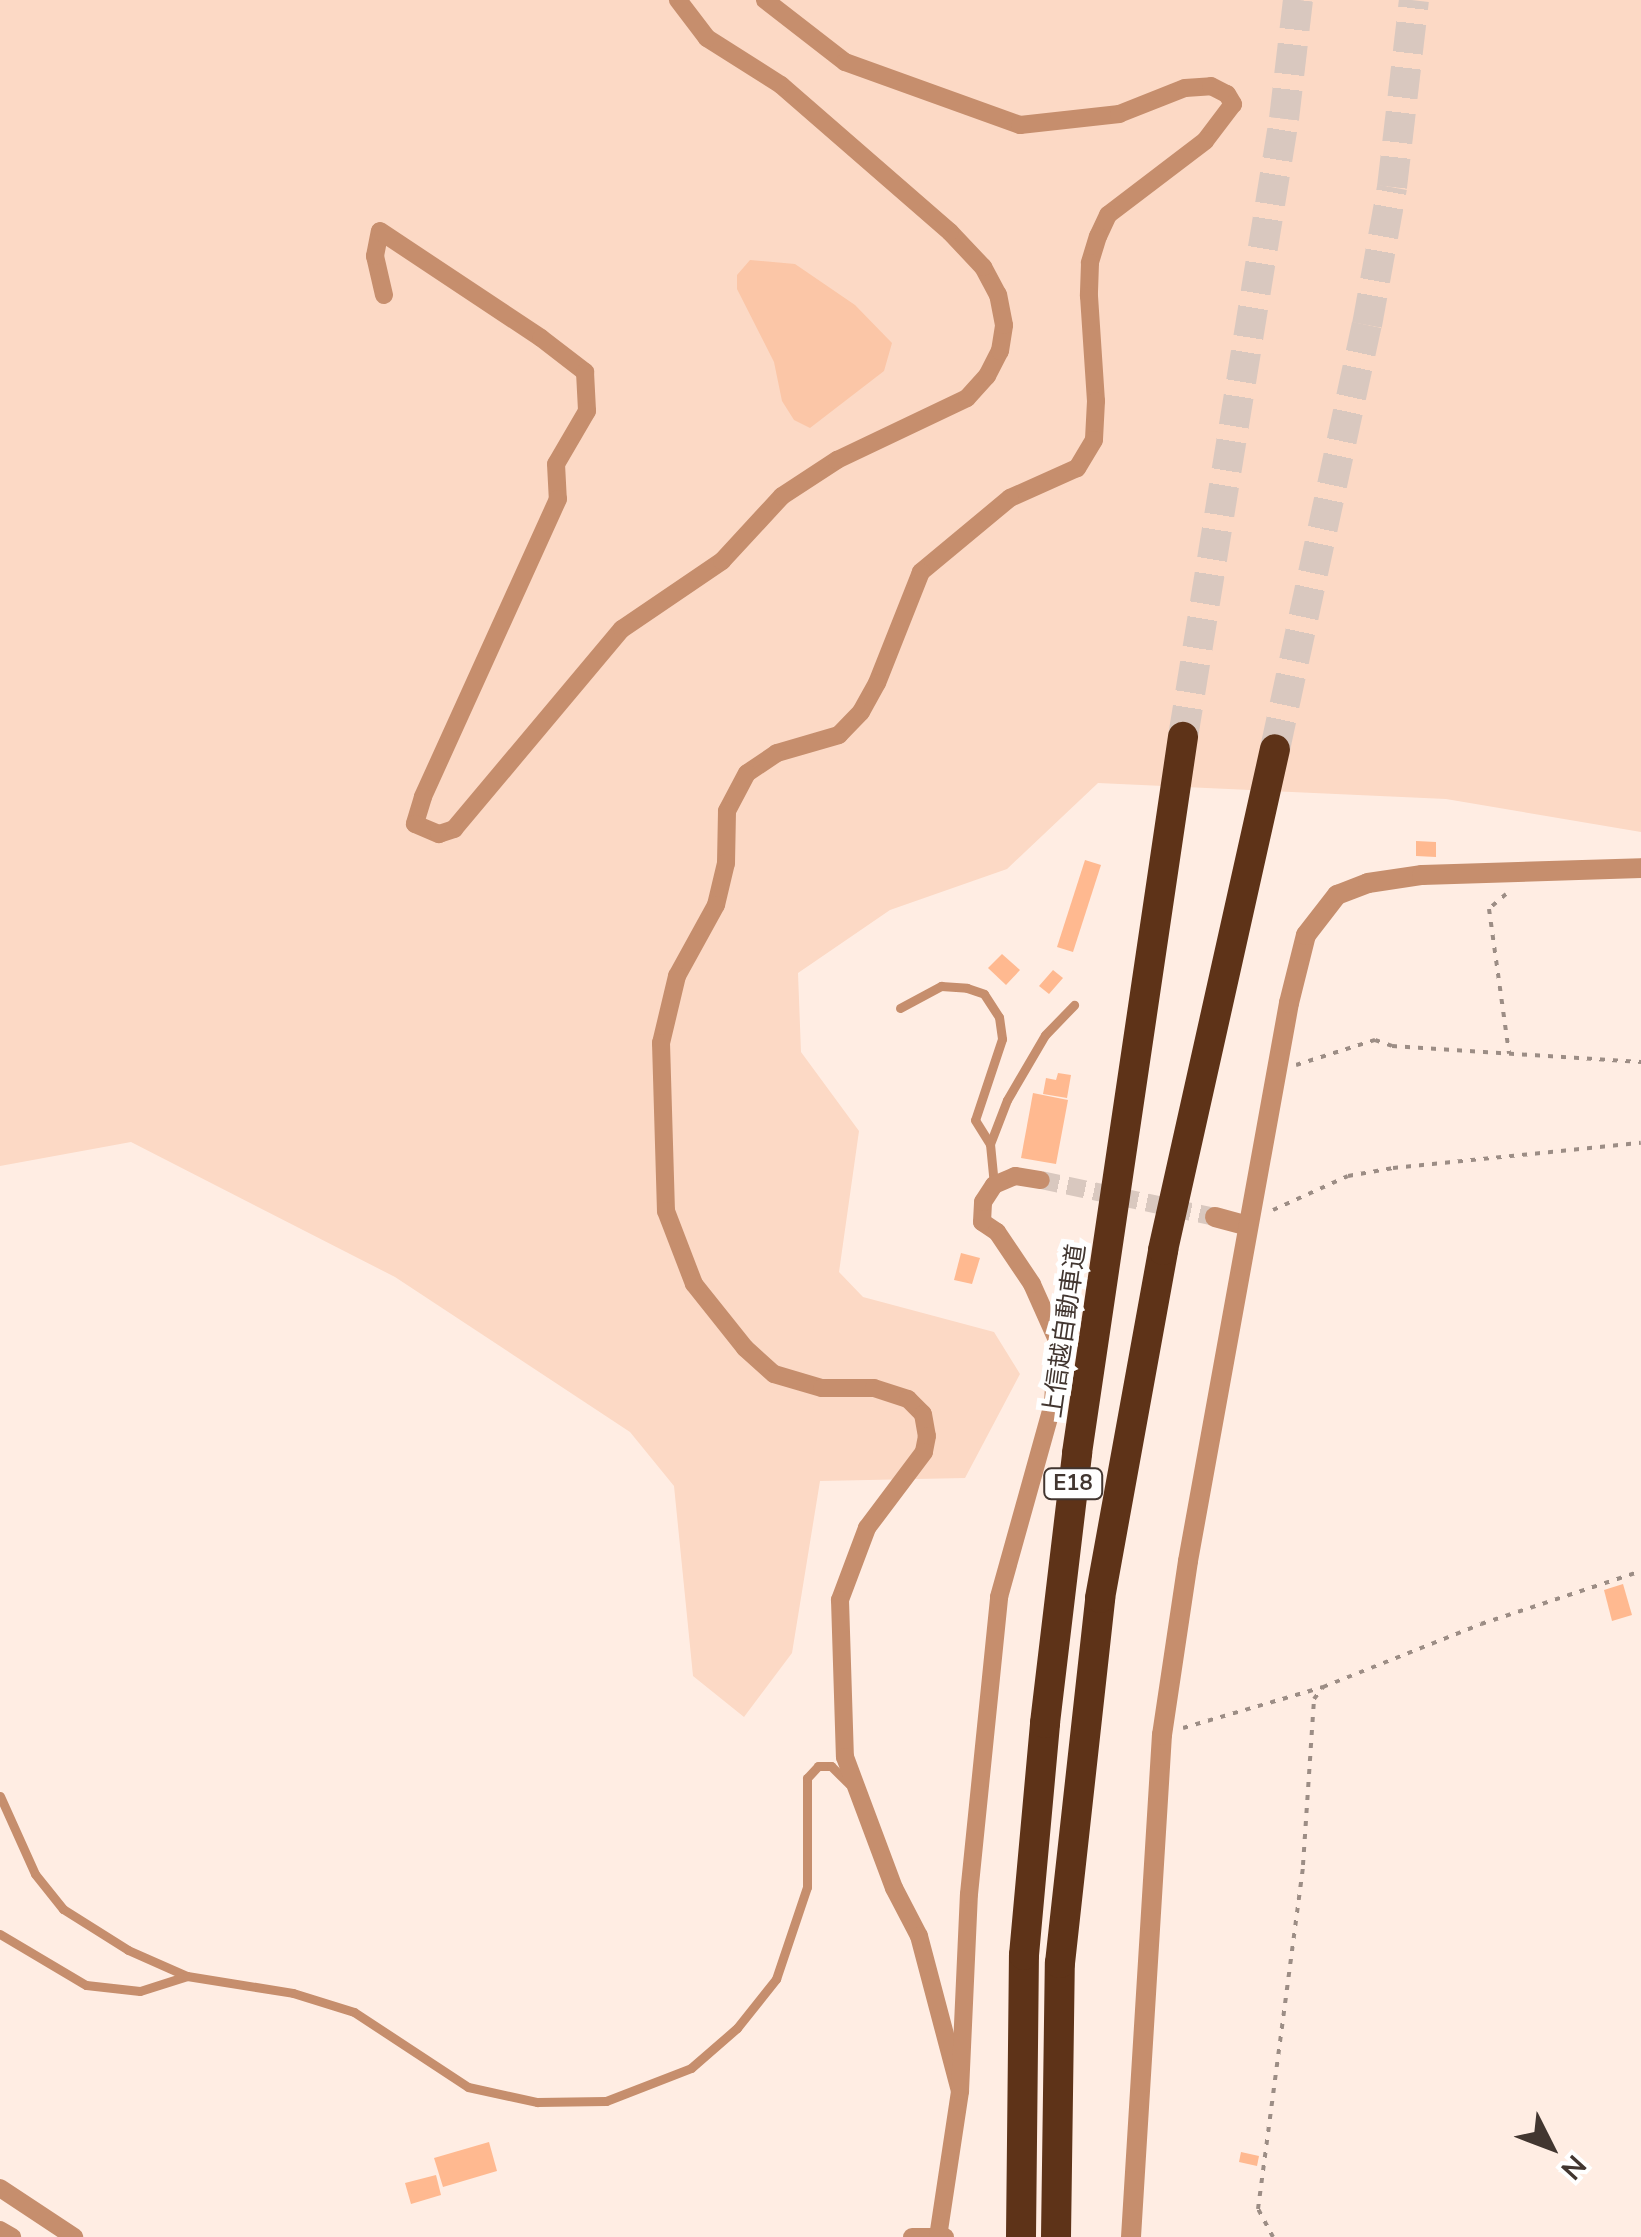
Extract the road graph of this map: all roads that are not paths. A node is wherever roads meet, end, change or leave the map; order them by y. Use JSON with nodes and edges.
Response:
{"nodes":[{"id":1,"x":678,"y":0,"type":"edge"},
{"id":2,"x":765,"y":0,"type":"edge"},
{"id":3,"x":384,"y":294,"type":"dead end"},
{"id":4,"x":1182,"y":737,"type":"tunnel mouth"},
{"id":5,"x":1274,"y":749,"type":"tunnel mouth"},
{"id":6,"x":1641,"y":868,"type":"edge"},
{"id":7,"x":1074,"y":1006,"type":"dead end"},
{"id":8,"x":900,"y":1008,"type":"dead end"},
{"id":9,"x":990,"y":1144,"type":"junction"},
{"id":10,"x":1042,"y":1180,"type":"tunnel mouth"},
{"id":11,"x":994,"y":1185,"type":"junction"},
{"id":12,"x":1215,"y":1217,"type":"tunnel mouth"},
{"id":13,"x":1248,"y":1226,"type":"junction"},
{"id":14,"x":858,"y":1793,"type":"junction"},
{"id":15,"x":0,"y":1796,"type":"edge"},
{"id":16,"x":0,"y":1934,"type":"edge"},
{"id":17,"x":5,"y":1943,"type":"edge"},
{"id":18,"x":187,"y":1976,"type":"junction"},
{"id":19,"x":960,"y":2092,"type":"junction"},
{"id":20,"x":0,"y":2188,"type":"edge"},
{"id":21,"x":0,"y":2230,"type":"edge"},
{"id":22,"x":940,"y":2236,"type":"edge"},
{"id":23,"x":12,"y":2237,"type":"edge"},
{"id":24,"x":74,"y":2237,"type":"edge"},
{"id":25,"x":912,"y":2237,"type":"edge"},
{"id":26,"x":1021,"y":2237,"type":"edge"},
{"id":27,"x":1056,"y":2237,"type":"edge"},
{"id":28,"x":1131,"y":2237,"type":"edge"}],
"edges":[{"from":1,"to":3,"type":"street"},
{"from":2,"to":14,"type":"street"},
{"from":4,"to":26,"type":"highway","name":"上信越自動車道","number":"E18"},
{"from":5,"to":27,"type":"highway","number":"E18"},
{"from":6,"to":13,"type":"street"},
{"from":7,"to":9,"type":"lane"},
{"from":8,"to":9,"type":"lane"},
{"from":9,"to":11,"type":"lane"},
{"from":10,"to":11,"type":"street"},
{"from":11,"to":19,"type":"street"},
{"from":12,"to":13,"type":"street"},
{"from":13,"to":28,"type":"street"},
{"from":14,"to":18,"type":"lane"},
{"from":14,"to":19,"type":"street"},
{"from":15,"to":18,"type":"lane"},
{"from":16,"to":17,"type":"lane"},
{"from":17,"to":18,"type":"lane"},
{"from":19,"to":22,"type":"street"},
{"from":20,"to":24,"type":"street"},
{"from":21,"to":23,"type":"street"},
{"from":22,"to":25,"type":"street"}]}
